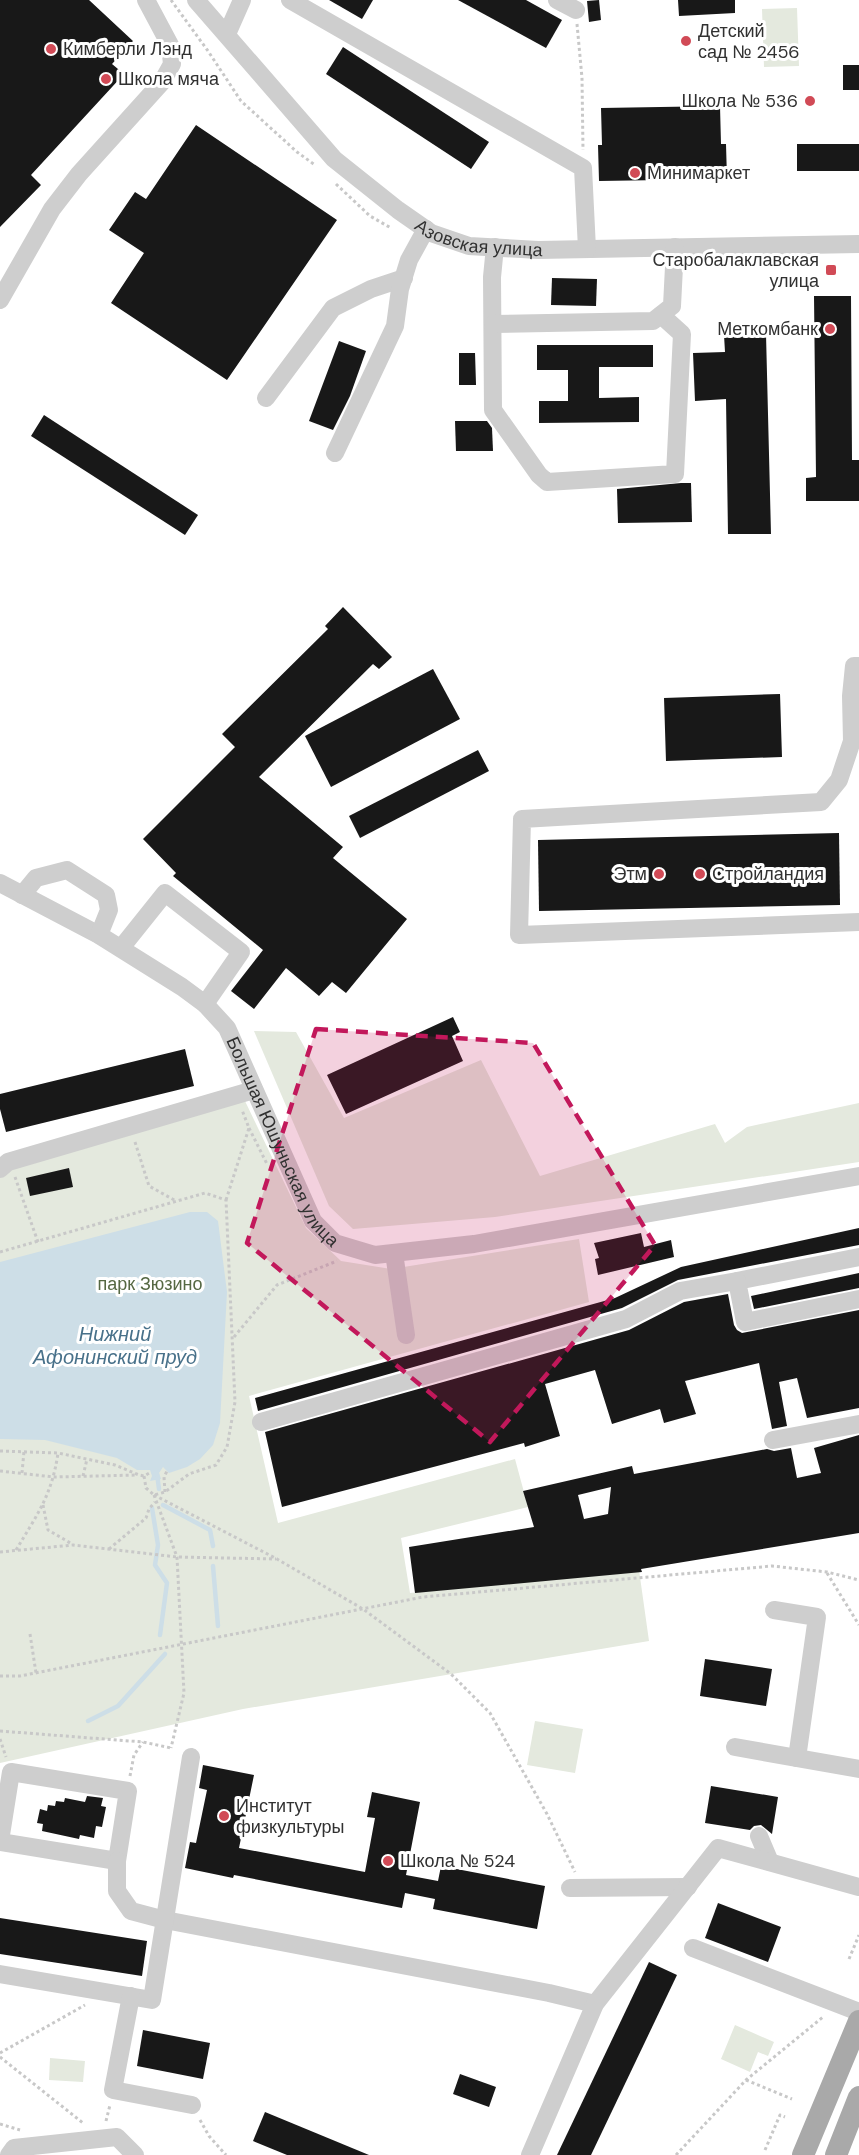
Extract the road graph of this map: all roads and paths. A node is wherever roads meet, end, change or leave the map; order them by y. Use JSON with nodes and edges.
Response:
{"nodes":[{"id":1,"x":146,"y":0,"type":"edge"},
{"id":2,"x":196,"y":0,"type":"edge"},
{"id":3,"x":242,"y":0,"type":"edge"},
{"id":4,"x":290,"y":0,"type":"edge"},
{"id":5,"x":557,"y":0,"type":"edge"},
{"id":6,"x":576,"y":10,"type":"joint"},
{"id":7,"x":227,"y":34,"type":"junction"},
{"id":8,"x":584,"y":168,"type":"junction"},
{"id":9,"x":426,"y":229,"type":"junction"},
{"id":10,"x":859,"y":244,"type":"edge"},
{"id":11,"x":675,"y":247,"type":"junction"},
{"id":12,"x":495,"y":248,"type":"junction"},
{"id":13,"x":587,"y":249,"type":"junction"},
{"id":14,"x":404,"y":278,"type":"junction"},
{"id":15,"x":0,"y":300,"type":"edge"},
{"id":16,"x":661,"y":315,"type":"junction"},
{"id":17,"x":493,"y":324,"type":"junction"},
{"id":18,"x":266,"y":398,"type":"dead end"},
{"id":19,"x":335,"y":453,"type":"dead end"},
{"id":20,"x":859,"y":666,"type":"edge"},
{"id":21,"x":0,"y":883,"type":"edge"},
{"id":22,"x":22,"y":895,"type":"junction"},
{"id":23,"x":859,"y":922,"type":"edge"},
{"id":24,"x":99,"y":935,"type":"junction"},
{"id":25,"x":121,"y":948,"type":"junction"},
{"id":26,"x":206,"y":1004,"type":"junction"},
{"id":27,"x":254,"y":1090,"type":"junction"},
{"id":28,"x":236,"y":1094,"type":"junction"},
{"id":29,"x":130,"y":1126,"type":"junction"},
{"id":30,"x":4,"y":1166,"type":"edge"},
{"id":31,"x":859,"y":1176,"type":"edge"},
{"id":32,"x":226,"y":1200,"type":"junction"},
{"id":33,"x":176,"y":1201,"type":"junction"},
{"id":34,"x":38,"y":1242,"type":"junction"},
{"id":35,"x":0,"y":1252,"type":"edge"},
{"id":36,"x":394,"y":1253,"type":"junction"},
{"id":37,"x":859,"y":1257,"type":"edge"},
{"id":38,"x":344,"y":1259,"type":"dead end"},
{"id":39,"x":737,"y":1281,"type":"junction"},
{"id":40,"x":859,"y":1299,"type":"edge"},
{"id":41,"x":406,"y":1335,"type":"dead end"},
{"id":42,"x":233,"y":1338,"type":"junction"},
{"id":43,"x":261,"y":1422,"type":"dead end"},
{"id":44,"x":859,"y":1424,"type":"edge"},
{"id":45,"x":773,"y":1440,"type":"dead end"},
{"id":46,"x":0,"y":1451,"type":"edge"},
{"id":47,"x":24,"y":1452,"type":"junction"},
{"id":48,"x":58,"y":1453,"type":"junction"},
{"id":49,"x":87,"y":1459,"type":"junction"},
{"id":50,"x":0,"y":1471,"type":"edge"},
{"id":51,"x":167,"y":1471,"type":"dead end"},
{"id":52,"x":151,"y":1472,"type":"dead end"},
{"id":53,"x":22,"y":1473,"type":"junction"},
{"id":54,"x":139,"y":1475,"type":"junction"},
{"id":55,"x":83,"y":1476,"type":"junction"},
{"id":56,"x":144,"y":1476,"type":"junction"},
{"id":57,"x":54,"y":1477,"type":"junction"},
{"id":58,"x":165,"y":1492,"type":"junction"},
{"id":59,"x":154,"y":1495,"type":"junction"},
{"id":60,"x":156,"y":1501,"type":"junction"},
{"id":61,"x":43,"y":1505,"type":"junction"},
{"id":62,"x":73,"y":1545,"type":"junction"},
{"id":63,"x":109,"y":1549,"type":"junction"},
{"id":64,"x":16,"y":1550,"type":"junction"},
{"id":65,"x":0,"y":1552,"type":"edge"},
{"id":66,"x":177,"y":1557,"type":"junction"},
{"id":67,"x":277,"y":1559,"type":"junction"},
{"id":68,"x":827,"y":1572,"type":"junction"},
{"id":69,"x":859,"y":1580,"type":"edge"},
{"id":70,"x":363,"y":1609,"type":"junction"},
{"id":71,"x":774,"y":1610,"type":"dead end"},
{"id":72,"x":859,"y":1625,"type":"edge"},
{"id":73,"x":30,"y":1634,"type":"dead end"},
{"id":74,"x":181,"y":1643,"type":"junction"},
{"id":75,"x":36,"y":1673,"type":"junction"},
{"id":76,"x":0,"y":1676,"type":"edge"},
{"id":77,"x":0,"y":1731,"type":"edge"},
{"id":78,"x":143,"y":1742,"type":"junction"},
{"id":79,"x":735,"y":1747,"type":"dead end"},
{"id":80,"x":134,"y":1755,"type":"dead end"},
{"id":81,"x":191,"y":1757,"type":"dead end"},
{"id":82,"x":797,"y":1758,"type":"junction"},
{"id":83,"x":859,"y":1769,"type":"edge"},
{"id":84,"x":759,"y":1836,"type":"dead end"},
{"id":85,"x":0,"y":1842,"type":"edge"},
{"id":86,"x":117,"y":1861,"type":"junction"},
{"id":87,"x":770,"y":1862,"type":"junction"},
{"id":88,"x":688,"y":1887,"type":"junction"},
{"id":89,"x":859,"y":1887,"type":"edge"},
{"id":90,"x":576,"y":1888,"type":"joint"},
{"id":91,"x":165,"y":1920,"type":"junction"},
{"id":92,"x":859,"y":1935,"type":"edge"},
{"id":93,"x":693,"y":1948,"type":"dead end"},
{"id":94,"x":849,"y":1959,"type":"dead end"},
{"id":95,"x":0,"y":1974,"type":"edge"},
{"id":96,"x":107,"y":1992,"type":"junction"},
{"id":97,"x":131,"y":1996,"type":"junction"},
{"id":98,"x":595,"y":2004,"type":"junction"},
{"id":99,"x":859,"y":2013,"type":"edge"},
{"id":100,"x":827,"y":2014,"type":"dead end"},
{"id":101,"x":859,"y":2022,"type":"edge"},
{"id":102,"x":0,"y":2055,"type":"edge"},
{"id":103,"x":746,"y":2080,"type":"junction"},
{"id":104,"x":859,"y":2097,"type":"edge"},
{"id":105,"x":792,"y":2099,"type":"dead end"},
{"id":106,"x":192,"y":2105,"type":"joint"},
{"id":107,"x":785,"y":2116,"type":"dead end"},
{"id":108,"x":102,"y":2139,"type":"junction"},
{"id":109,"x":765,"y":2150,"type":"dead end"},
{"id":110,"x":9,"y":2155,"type":"edge"},
{"id":111,"x":135,"y":2155,"type":"edge"},
{"id":112,"x":226,"y":2155,"type":"edge"},
{"id":113,"x":530,"y":2155,"type":"edge"},
{"id":114,"x":676,"y":2155,"type":"edge"},
{"id":115,"x":803,"y":2155,"type":"edge"},
{"id":116,"x":836,"y":2155,"type":"edge"}],
"edges":[{"from":1,"to":15,"type":"street"},
{"from":2,"to":7,"type":"street","name":"Азовская улица"},
{"from":3,"to":7,"type":"street"},
{"from":4,"to":8,"type":"street"},
{"from":5,"to":6,"type":"street"},
{"from":6,"to":8,"type":"path"},
{"from":7,"to":9,"type":"street","name":"Азовская улица"},
{"from":8,"to":13,"type":"street"},
{"from":9,"to":12,"type":"street","name":"Азовская улица"},
{"from":9,"to":14,"type":"street"},
{"from":10,"to":11,"type":"street","name":"Азовская улица"},
{"from":11,"to":13,"type":"street","name":"Азовская улица"},
{"from":11,"to":16,"type":"street"},
{"from":12,"to":13,"type":"street","name":"Азовская улица"},
{"from":12,"to":17,"type":"street"},
{"from":14,"to":18,"type":"street"},
{"from":14,"to":19,"type":"street"},
{"from":16,"to":17,"type":"street"},
{"from":16,"to":17,"type":"street"},
{"from":20,"to":23,"type":"street"},
{"from":21,"to":22,"type":"street","name":"Большая Юшуньская улица"},
{"from":22,"to":24,"type":"street","name":"Большая Юшуньская улица"},
{"from":22,"to":24,"type":"street"},
{"from":24,"to":25,"type":"street","name":"Большая Юшуньская улица"},
{"from":25,"to":26,"type":"street","name":"Большая Юшуньская улица"},
{"from":25,"to":26,"type":"street"},
{"from":26,"to":27,"type":"street","name":"Большая Юшуньская улица"},
{"from":27,"to":28,"type":"street"},
{"from":27,"to":36,"type":"street","name":"Большая Юшуньская улица"},
{"from":28,"to":29,"type":"street"},
{"from":28,"to":32,"type":"path"},
{"from":29,"to":30,"type":"street"},
{"from":29,"to":33,"type":"path"},
{"from":30,"to":34,"type":"path"},
{"from":31,"to":36,"type":"street","name":"Большая Юшуньская улица"},
{"from":32,"to":33,"type":"path"},
{"from":32,"to":42,"type":"path"},
{"from":33,"to":34,"type":"path"},
{"from":34,"to":35,"type":"path"},
{"from":36,"to":41,"type":"street"},
{"from":37,"to":39,"type":"street"},
{"from":38,"to":42,"type":"path"},
{"from":39,"to":40,"type":"street"},
{"from":39,"to":43,"type":"street"},
{"from":42,"to":58,"type":"path"},
{"from":44,"to":45,"type":"street"},
{"from":46,"to":47,"type":"path"},
{"from":47,"to":48,"type":"path"},
{"from":47,"to":53,"type":"path"},
{"from":48,"to":49,"type":"path"},
{"from":48,"to":57,"type":"path"},
{"from":49,"to":54,"type":"path"},
{"from":49,"to":55,"type":"path"},
{"from":50,"to":53,"type":"path"},
{"from":51,"to":58,"type":"path"},
{"from":52,"to":56,"type":"path"},
{"from":53,"to":57,"type":"path"},
{"from":54,"to":55,"type":"path"},
{"from":54,"to":56,"type":"path"},
{"from":55,"to":57,"type":"path"},
{"from":56,"to":59,"type":"path"},
{"from":57,"to":61,"type":"path"},
{"from":58,"to":59,"type":"path"},
{"from":59,"to":60,"type":"path"},
{"from":59,"to":67,"type":"path"},
{"from":60,"to":63,"type":"path"},
{"from":60,"to":66,"type":"path"},
{"from":61,"to":62,"type":"path"},
{"from":61,"to":64,"type":"path"},
{"from":62,"to":63,"type":"path"},
{"from":62,"to":64,"type":"path"},
{"from":63,"to":66,"type":"path"},
{"from":64,"to":65,"type":"path"},
{"from":66,"to":67,"type":"path"},
{"from":66,"to":74,"type":"path"},
{"from":67,"to":70,"type":"path"},
{"from":68,"to":69,"type":"path"},
{"from":68,"to":70,"type":"path"},
{"from":68,"to":72,"type":"path"},
{"from":70,"to":74,"type":"path"},
{"from":70,"to":90,"type":"path"},
{"from":71,"to":82,"type":"street"},
{"from":73,"to":75,"type":"path"},
{"from":74,"to":75,"type":"path"},
{"from":74,"to":78,"type":"path"},
{"from":75,"to":76,"type":"path"},
{"from":77,"to":78,"type":"path"},
{"from":78,"to":80,"type":"path"},
{"from":79,"to":82,"type":"street"},
{"from":81,"to":91,"type":"street"},
{"from":82,"to":83,"type":"street"},
{"from":84,"to":87,"type":"street"},
{"from":85,"to":86,"type":"street"},
{"from":85,"to":86,"type":"street"},
{"from":86,"to":91,"type":"street"},
{"from":87,"to":88,"type":"street"},
{"from":87,"to":89,"type":"street"},
{"from":88,"to":90,"type":"street"},
{"from":88,"to":98,"type":"street"},
{"from":91,"to":97,"type":"street"},
{"from":91,"to":98,"type":"street"},
{"from":92,"to":94,"type":"path"},
{"from":93,"to":99,"type":"street"},
{"from":95,"to":96,"type":"street"},
{"from":96,"to":97,"type":"street"},
{"from":96,"to":102,"type":"path"},
{"from":97,"to":106,"type":"street"},
{"from":98,"to":113,"type":"street"},
{"from":100,"to":103,"type":"path"},
{"from":101,"to":115,"type":"main road"},
{"from":102,"to":108,"type":"path"},
{"from":103,"to":105,"type":"path"},
{"from":103,"to":114,"type":"path"},
{"from":104,"to":116,"type":"main road"},
{"from":106,"to":112,"type":"path"},
{"from":107,"to":109,"type":"path"},
{"from":108,"to":110,"type":"street"},
{"from":108,"to":111,"type":"street"}]}
